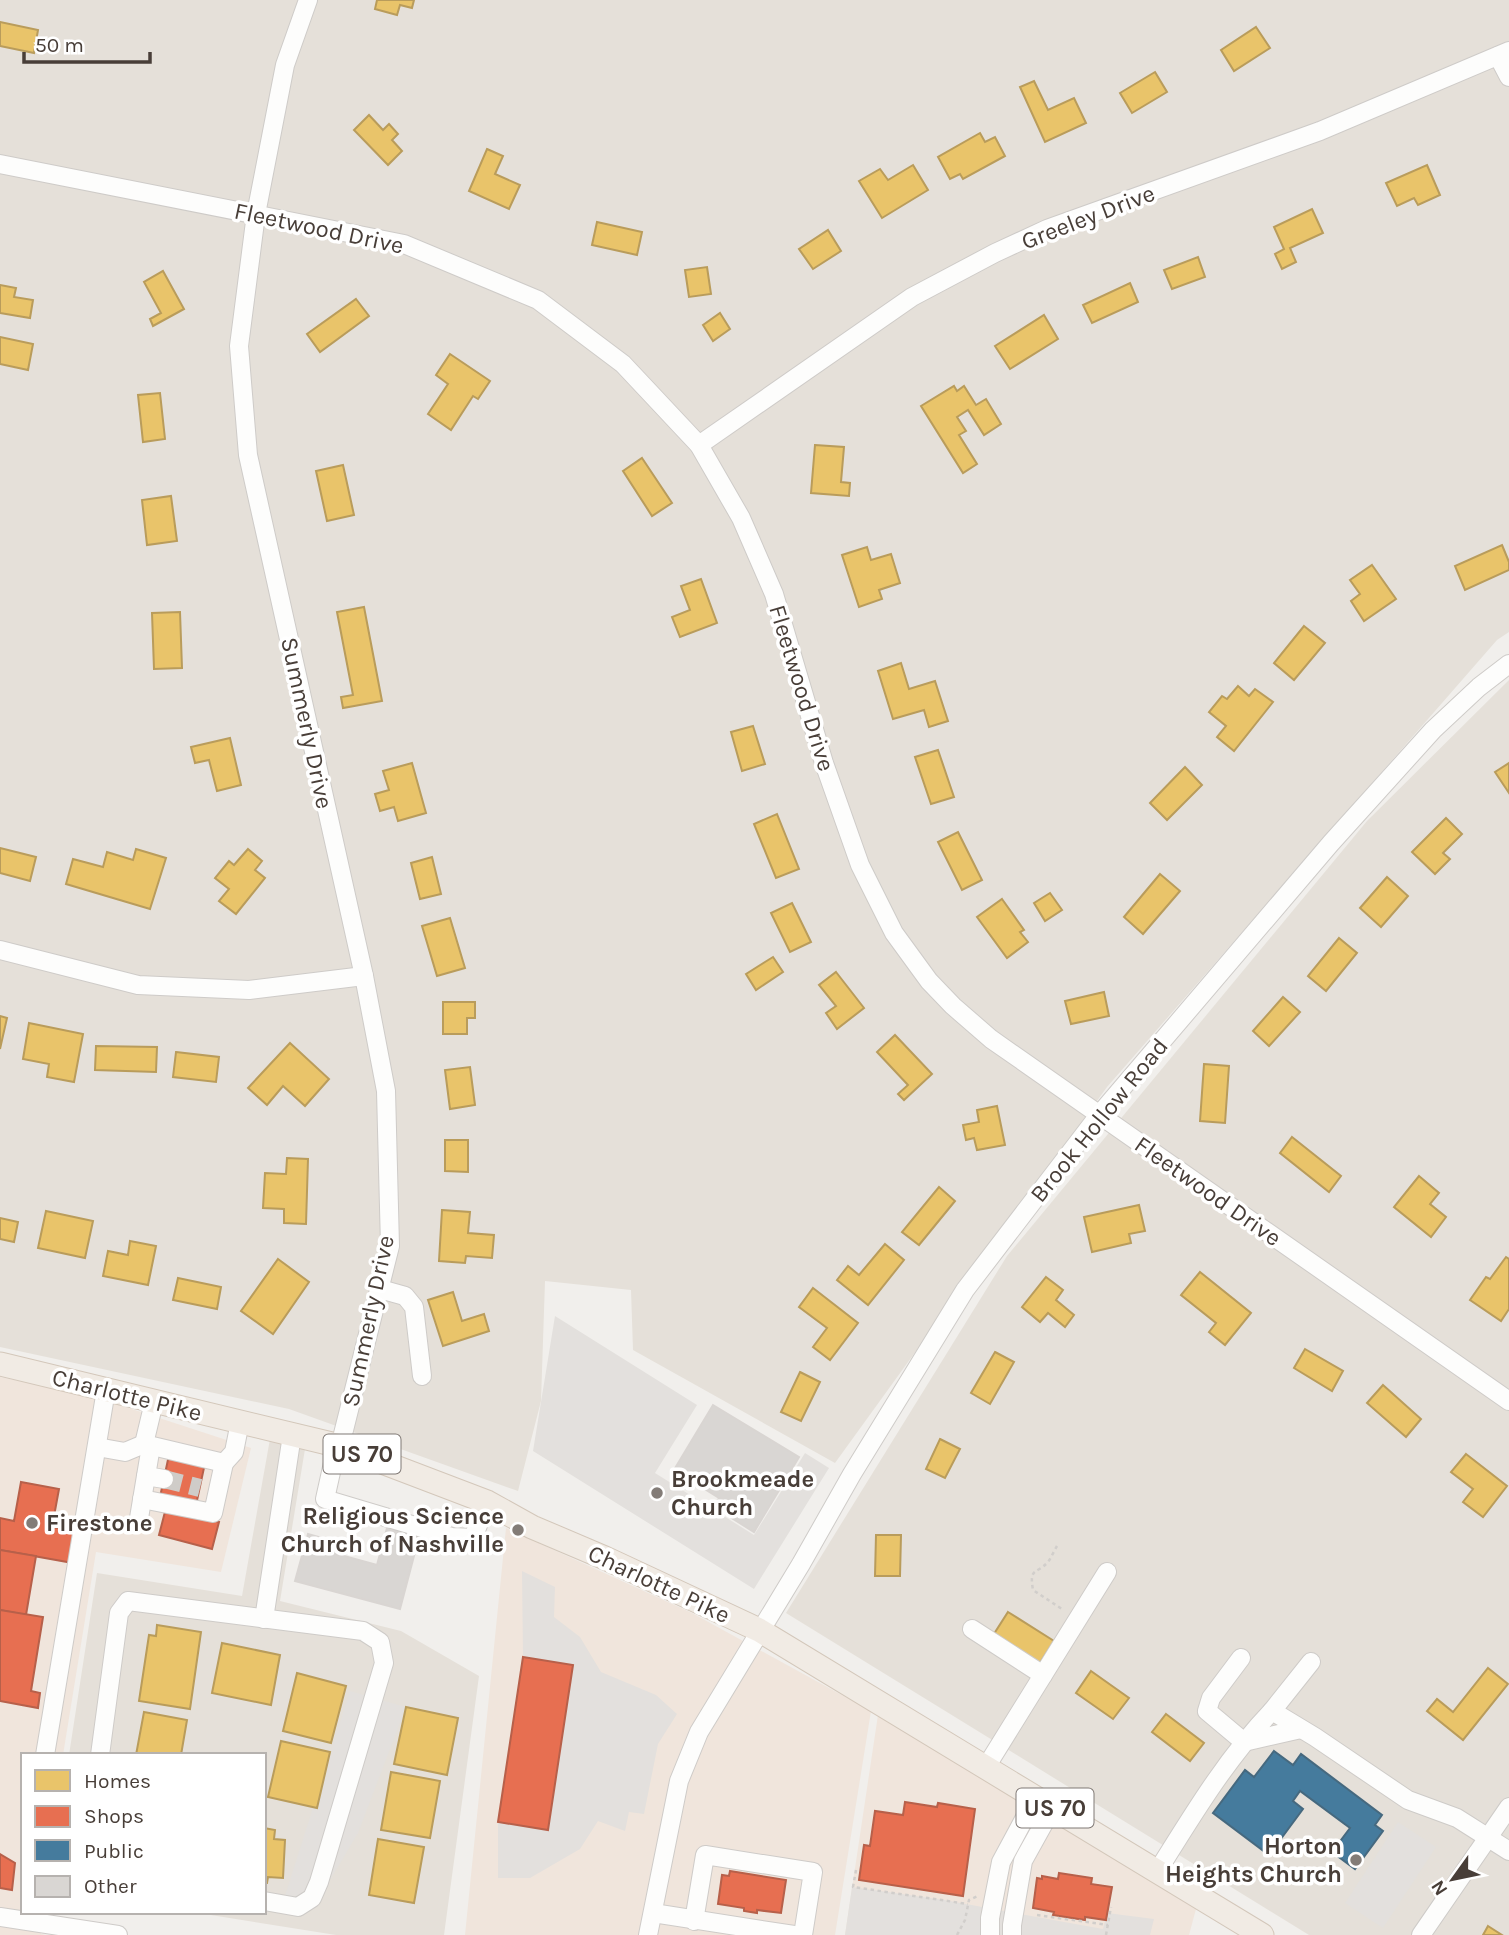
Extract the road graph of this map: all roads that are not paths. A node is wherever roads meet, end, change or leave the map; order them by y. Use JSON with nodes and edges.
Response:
{"nodes":[{"id":1,"x":308,"y":0,"type":"edge"},
{"id":2,"x":1503,"y":54,"type":"edge"},
{"id":3,"x":1509,"y":77,"type":"edge"},
{"id":4,"x":0,"y":164,"type":"edge"},
{"id":5,"x":256,"y":214,"type":"junction"},
{"id":6,"x":699,"y":445,"type":"junction"},
{"id":7,"x":1509,"y":664,"type":"edge"},
{"id":8,"x":0,"y":950,"type":"edge"},
{"id":9,"x":364,"y":976,"type":"junction"},
{"id":10,"x":1099,"y":1115,"type":"junction"},
{"id":11,"x":380,"y":1289,"type":"junction"},
{"id":12,"x":0,"y":1364,"type":"edge"},
{"id":13,"x":422,"y":1376,"type":"dead end"},
{"id":14,"x":106,"y":1390,"type":"junction"},
{"id":15,"x":1509,"y":1401,"type":"edge"},
{"id":16,"x":154,"y":1402,"type":"junction"},
{"id":17,"x":240,"y":1422,"type":"junction"},
{"id":18,"x":292,"y":1435,"type":"junction"},
{"id":19,"x":148,"y":1445,"type":"junction"},
{"id":20,"x":338,"y":1446,"type":"junction"},
{"id":21,"x":97,"y":1447,"type":"junction"},
{"id":22,"x":223,"y":1464,"type":"junction"},
{"id":23,"x":146,"y":1476,"type":"junction"},
{"id":24,"x":164,"y":1479,"type":"tunnel mouth"},
{"id":25,"x":142,"y":1499,"type":"junction"},
{"id":26,"x":487,"y":1502,"type":"junction"},
{"id":27,"x":139,"y":1518,"type":"dead end"},
{"id":28,"x":1107,"y":1572,"type":"dead end"},
{"id":29,"x":264,"y":1619,"type":"junction"},
{"id":30,"x":972,"y":1629,"type":"dead end"},
{"id":31,"x":759,"y":1630,"type":"junction"},
{"id":32,"x":1241,"y":1658,"type":"dead end"},
{"id":33,"x":1311,"y":1662,"type":"dead end"},
{"id":34,"x":1043,"y":1675,"type":"junction"},
{"id":35,"x":1272,"y":1711,"type":"junction"},
{"id":36,"x":1301,"y":1729,"type":"junction"},
{"id":37,"x":1244,"y":1742,"type":"junction"},
{"id":38,"x":45,"y":1753,"type":"edge"},
{"id":39,"x":100,"y":1753,"type":"edge"},
{"id":40,"x":986,"y":1767,"type":"junction"},
{"id":41,"x":1045,"y":1802,"type":"junction"},
{"id":42,"x":1509,"y":1807,"type":"edge"},
{"id":43,"x":1488,"y":1837,"type":"junction"},
{"id":44,"x":1509,"y":1851,"type":"edge"},
{"id":45,"x":1157,"y":1872,"type":"junction"},
{"id":46,"x":266,"y":1901,"type":"edge"},
{"id":47,"x":653,"y":1913,"type":"junction"},
{"id":48,"x":0,"y":1917,"type":"edge"},
{"id":49,"x":23,"y":1923,"type":"edge"},
{"id":50,"x":695,"y":1926,"type":"edge"},
{"id":51,"x":118,"y":1935,"type":"edge"},
{"id":52,"x":648,"y":1935,"type":"edge"},
{"id":53,"x":794,"y":1935,"type":"edge"},
{"id":54,"x":803,"y":1935,"type":"edge"},
{"id":55,"x":990,"y":1935,"type":"edge"},
{"id":56,"x":1012,"y":1935,"type":"edge"},
{"id":57,"x":1262,"y":1935,"type":"edge"},
{"id":58,"x":1421,"y":1935,"type":"edge"}],
"edges":[{"from":1,"to":5,"type":"street","name":"Summerly Drive"},
{"from":2,"to":3,"type":"street"},
{"from":2,"to":6,"type":"street","name":"Greeley Drive"},
{"from":4,"to":5,"type":"street","name":"Fleetwood Drive"},
{"from":5,"to":6,"type":"street","name":"Fleetwood Drive"},
{"from":5,"to":9,"type":"street","name":"Summerly Drive"},
{"from":6,"to":10,"type":"street","name":"Fleetwood Drive"},
{"from":7,"to":10,"type":"street","name":"Brook Hollow Road"},
{"from":8,"to":9,"type":"street"},
{"from":9,"to":11,"type":"street","name":"Summerly Drive"},
{"from":10,"to":15,"type":"street","name":"Fleetwood Drive"},
{"from":10,"to":31,"type":"street","name":"Brook Hollow Road"},
{"from":11,"to":13,"type":"street"},
{"from":11,"to":20,"type":"street","name":"Summerly Drive"},
{"from":12,"to":14,"type":"main road","name":"Charlotte Pike","number":"US 70"},
{"from":14,"to":16,"type":"main road","name":"Charlotte Pike","number":"US 70"},
{"from":14,"to":21,"type":"street"},
{"from":16,"to":17,"type":"main road","name":"Charlotte Pike","number":"US 70"},
{"from":16,"to":19,"type":"street"},
{"from":17,"to":18,"type":"main road","name":"Charlotte Pike","number":"US 70"},
{"from":17,"to":22,"type":"street"},
{"from":18,"to":20,"type":"main road","name":"Charlotte Pike","number":"US 70"},
{"from":18,"to":29,"type":"street"},
{"from":19,"to":21,"type":"street"},
{"from":19,"to":22,"type":"street"},
{"from":19,"to":23,"type":"street"},
{"from":20,"to":26,"type":"main road","name":"Charlotte Pike","number":"US 70"},
{"from":20,"to":26,"type":"street","name":"Summerly Drive"},
{"from":21,"to":38,"type":"street"},
{"from":22,"to":25,"type":"street"},
{"from":23,"to":24,"type":"street"},
{"from":23,"to":25,"type":"street"},
{"from":25,"to":27,"type":"street"},
{"from":26,"to":31,"type":"main road","name":"Charlotte Pike","number":"US 70"},
{"from":28,"to":34,"type":"street"},
{"from":29,"to":39,"type":"street"},
{"from":29,"to":46,"type":"street"},
{"from":30,"to":34,"type":"street"},
{"from":31,"to":40,"type":"main road","name":"Charlotte Pike","number":"US 70"},
{"from":31,"to":47,"type":"street","name":"Brook Hollow Road"},
{"from":32,"to":37,"type":"street"},
{"from":33,"to":35,"type":"street"},
{"from":34,"to":40,"type":"street"},
{"from":35,"to":36,"type":"street"},
{"from":35,"to":37,"type":"street"},
{"from":36,"to":37,"type":"street"},
{"from":36,"to":43,"type":"street"},
{"from":37,"to":45,"type":"street"},
{"from":40,"to":41,"type":"main road","name":"Charlotte Pike","number":"US 70"},
{"from":41,"to":45,"type":"main road","name":"Charlotte Pike","number":"US 70"},
{"from":41,"to":55,"type":"street"},
{"from":41,"to":56,"type":"street"},
{"from":42,"to":43,"type":"street"},
{"from":43,"to":44,"type":"street"},
{"from":43,"to":58,"type":"street"},
{"from":45,"to":57,"type":"main road","name":"Charlotte Pike","number":"US 70"},
{"from":47,"to":50,"type":"street"},
{"from":47,"to":52,"type":"street","name":"Brook Hollow Road"},
{"from":48,"to":49,"type":"street"},
{"from":49,"to":51,"type":"street"},
{"from":50,"to":53,"type":"street"},
{"from":50,"to":54,"type":"street"}]}
